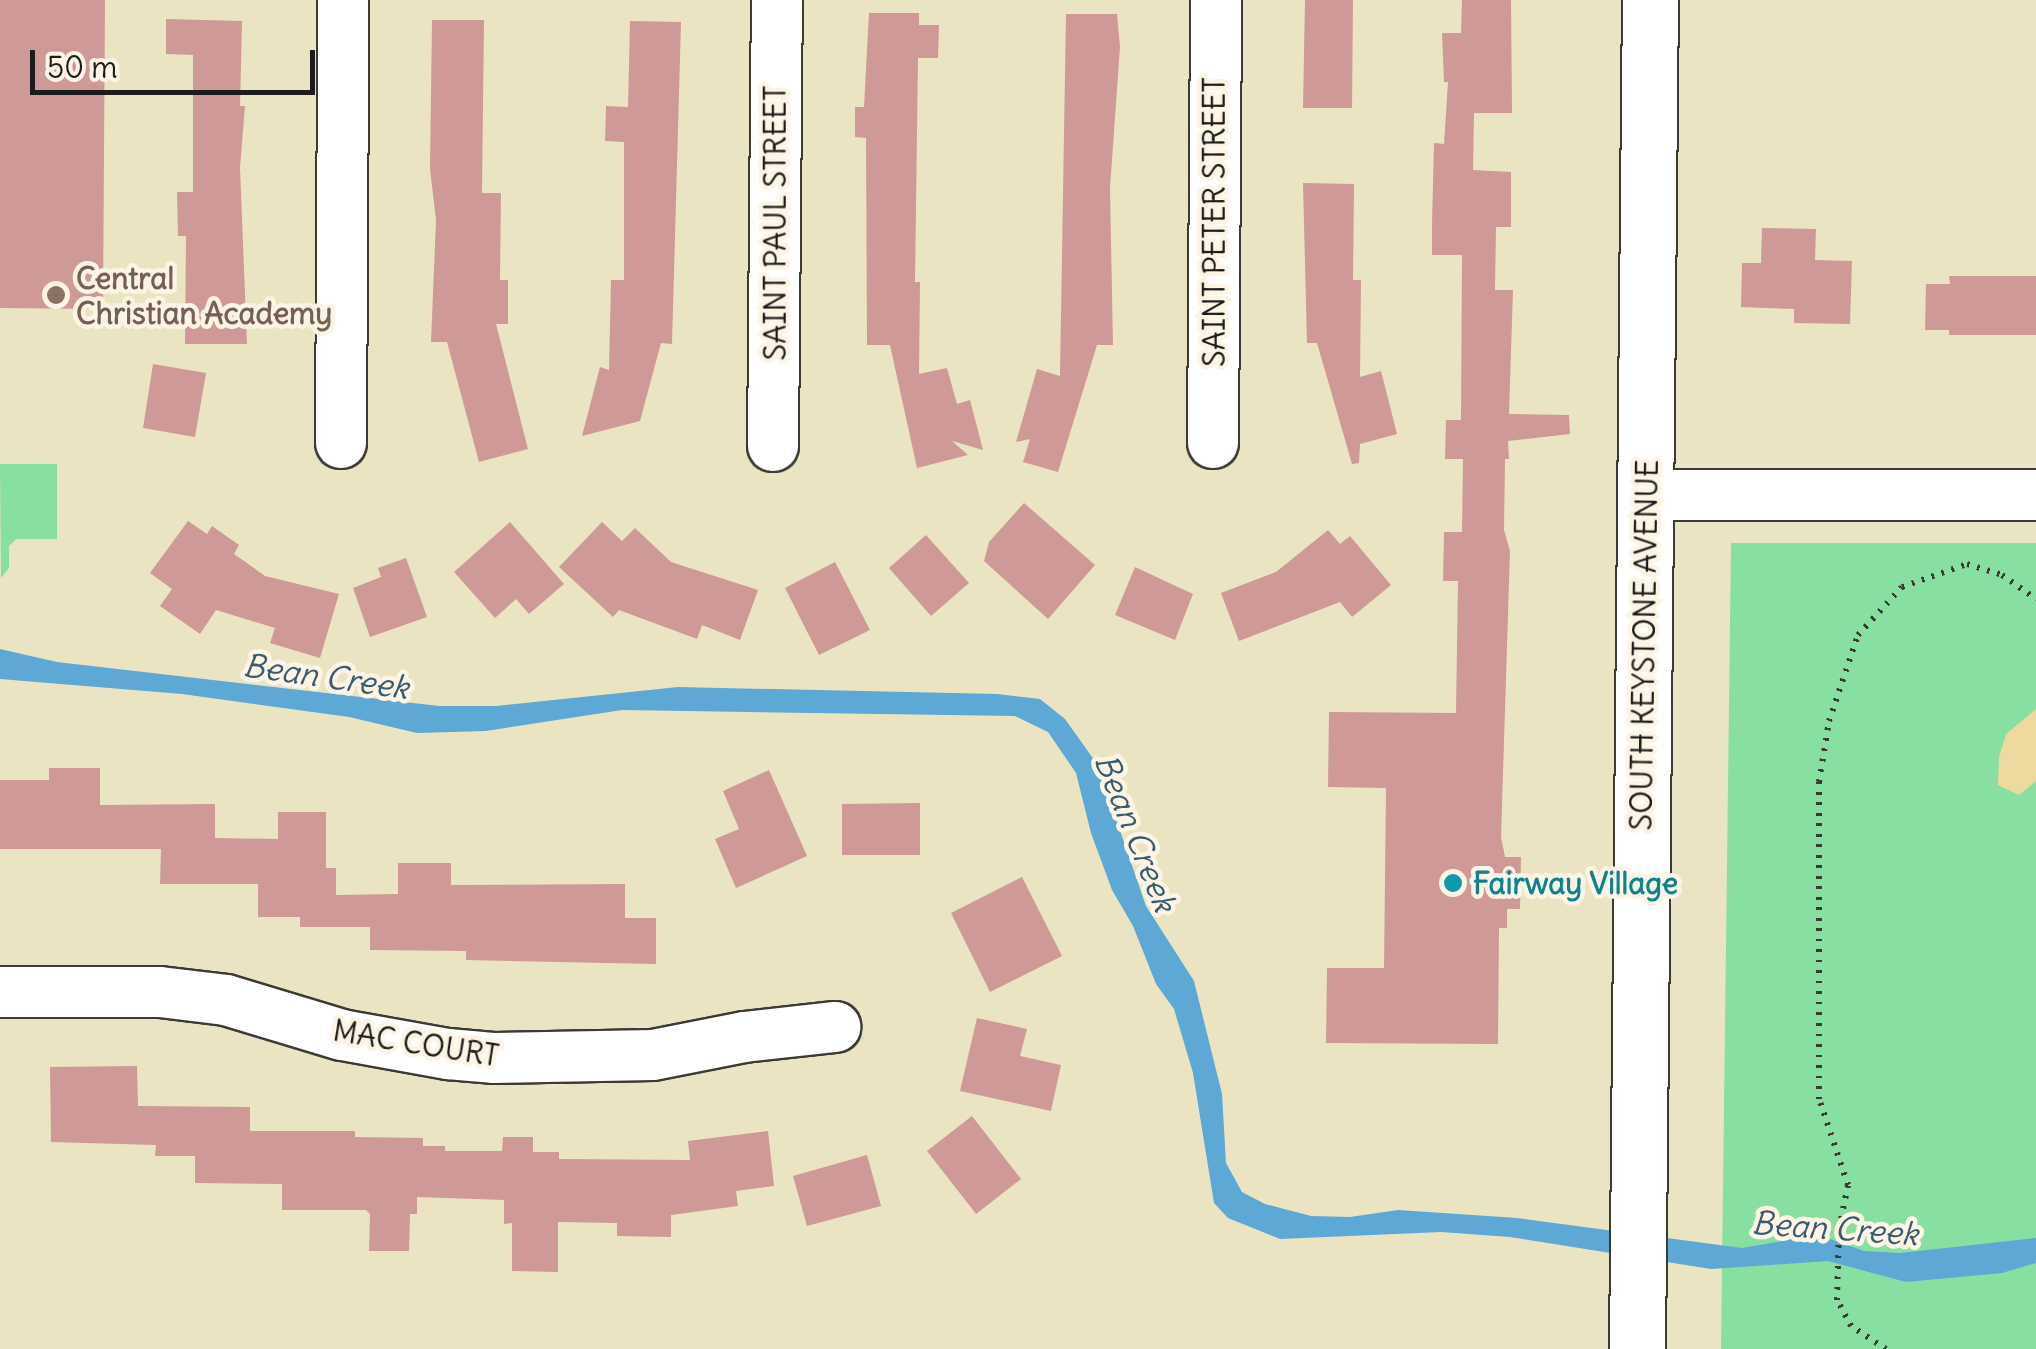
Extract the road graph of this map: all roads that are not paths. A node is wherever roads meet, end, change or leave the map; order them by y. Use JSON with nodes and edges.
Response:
{"nodes":[{"id":1,"x":344,"y":0,"type":"edge"},
{"id":2,"x":777,"y":0,"type":"edge"},
{"id":3,"x":1216,"y":0,"type":"edge"},
{"id":4,"x":1650,"y":0,"type":"edge"},
{"id":5,"x":341,"y":442,"type":"dead end"},
{"id":6,"x":1213,"y":443,"type":"dead end"},
{"id":7,"x":773,"y":446,"type":"dead end"},
{"id":8,"x":1646,"y":495,"type":"junction"},
{"id":9,"x":2036,"y":495,"type":"edge"},
{"id":10,"x":0,"y":992,"type":"edge"},
{"id":11,"x":835,"y":1027,"type":"dead end"},
{"id":12,"x":1637,"y":1324,"type":"edge"}],
"edges":[{"from":1,"to":5,"type":"street"},
{"from":2,"to":7,"type":"street","name":"SAINT PAUL STREET"},
{"from":3,"to":6,"type":"street","name":"SAINT PETER STREET"},
{"from":4,"to":8,"type":"main road","name":"SOUTH KEYSTONE AVENUE"},
{"from":8,"to":9,"type":"street"},
{"from":8,"to":12,"type":"main road","name":"SOUTH KEYSTONE AVENUE"},
{"from":10,"to":11,"type":"street","name":"MAC COURT"}]}
